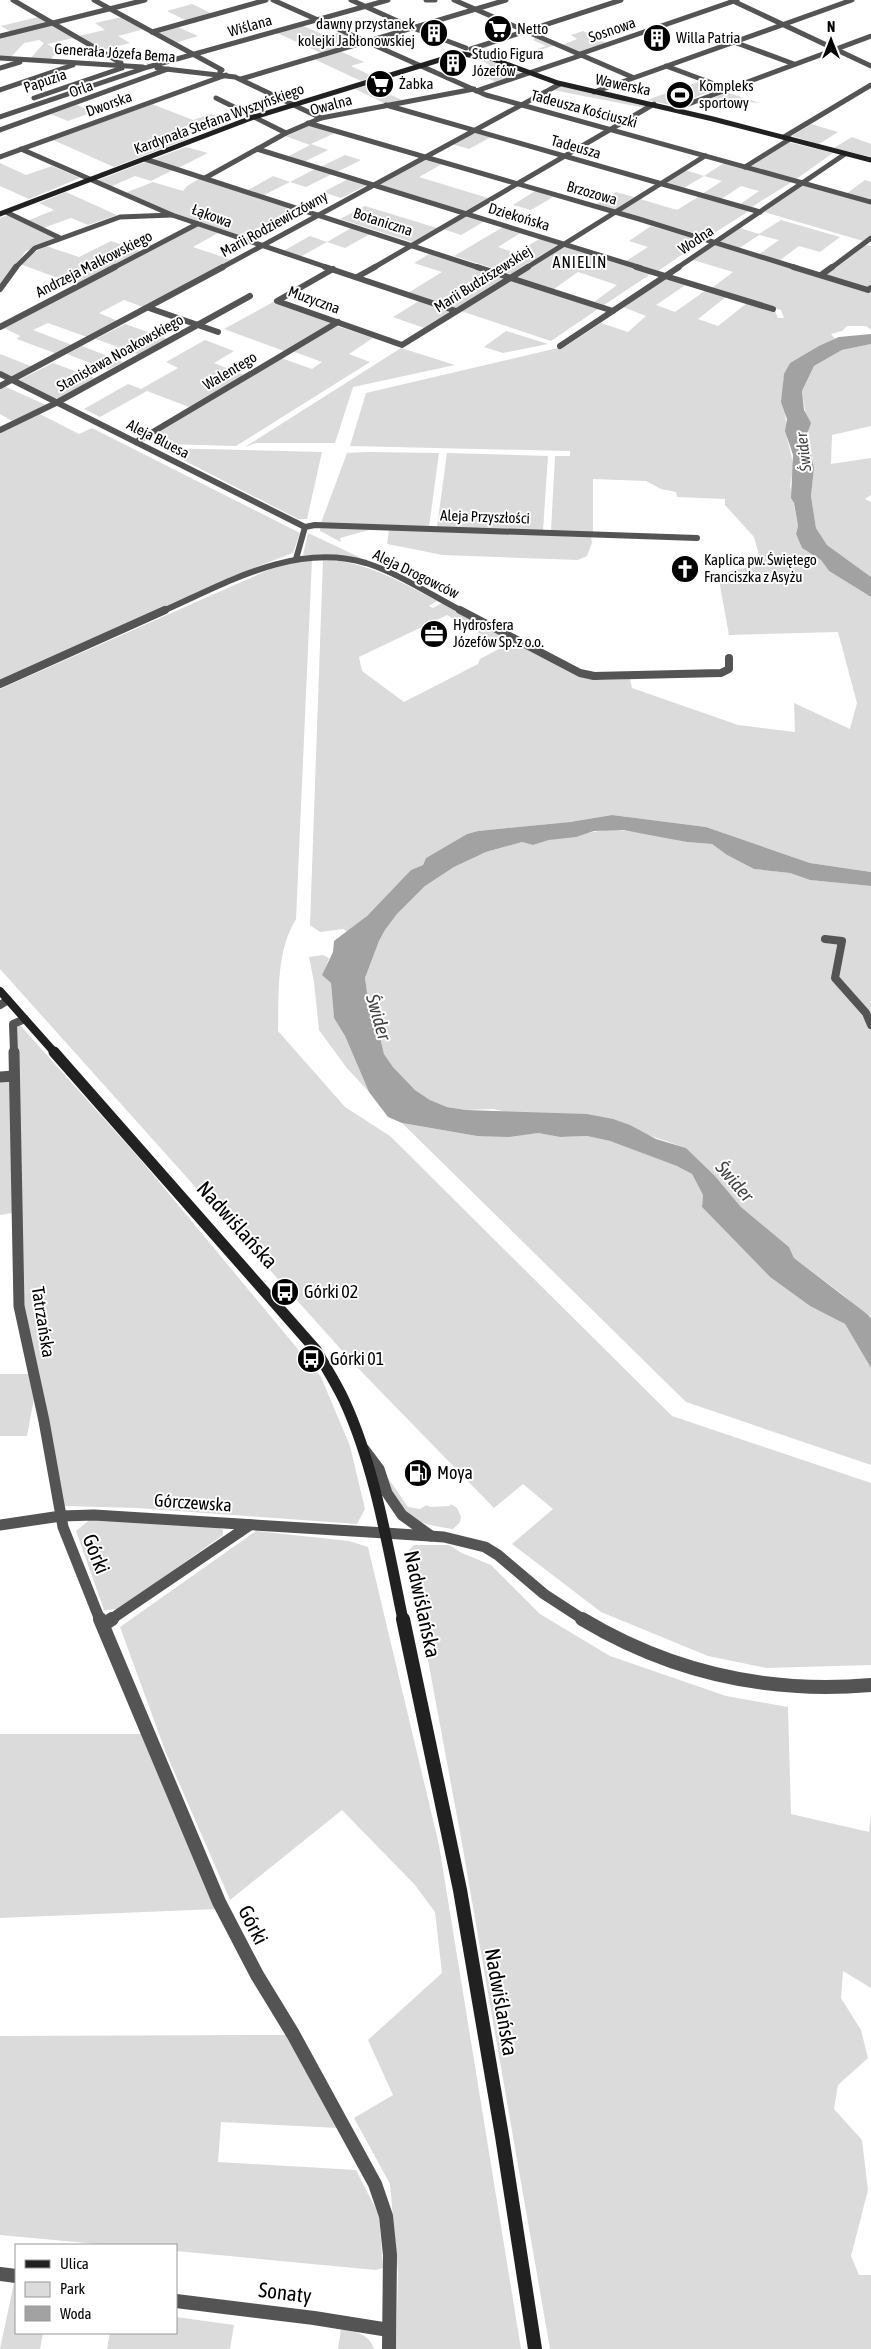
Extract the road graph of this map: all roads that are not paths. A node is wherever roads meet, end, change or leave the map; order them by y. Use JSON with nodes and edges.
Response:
{"nodes":[{"id":1,"x":13,"y":0,"type":"edge"},
{"id":2,"x":94,"y":0,"type":"edge"},
{"id":3,"x":145,"y":0,"type":"edge"},
{"id":4,"x":266,"y":0,"type":"edge"},
{"id":5,"x":272,"y":0,"type":"edge"},
{"id":6,"x":351,"y":0,"type":"edge"},
{"id":7,"x":388,"y":0,"type":"edge"},
{"id":8,"x":426,"y":0,"type":"edge"},
{"id":9,"x":435,"y":0,"type":"edge"},
{"id":10,"x":454,"y":0,"type":"edge"},
{"id":11,"x":506,"y":0,"type":"edge"},
{"id":12,"x":621,"y":0,"type":"edge"},
{"id":13,"x":734,"y":0,"type":"edge"},
{"id":14,"x":852,"y":0,"type":"edge"},
{"id":15,"x":365,"y":7,"type":"junction"},
{"id":16,"x":110,"y":9,"type":"junction"},
{"id":17,"x":477,"y":9,"type":"junction"},
{"id":18,"x":318,"y":20,"type":"junction"},
{"id":19,"x":53,"y":24,"type":"junction"},
{"id":20,"x":783,"y":24,"type":"junction"},
{"id":21,"x":413,"y":28,"type":"junction"},
{"id":22,"x":527,"y":31,"type":"junction"},
{"id":23,"x":152,"y":32,"type":"junction"},
{"id":24,"x":0,"y":36,"type":"edge"},
{"id":25,"x":871,"y":36,"type":"edge"},
{"id":26,"x":366,"y":42,"type":"junction"},
{"id":27,"x":734,"y":42,"type":"junction"},
{"id":28,"x":835,"y":49,"type":"junction"},
{"id":29,"x":468,"y":51,"type":"junction"},
{"id":30,"x":581,"y":54,"type":"junction"},
{"id":31,"x":194,"y":55,"type":"junction"},
{"id":32,"x":0,"y":58,"type":"edge"},
{"id":33,"x":26,"y":60,"type":"junction"},
{"id":34,"x":76,"y":63,"type":"junction"},
{"id":35,"x":794,"y":64,"type":"junction"},
{"id":36,"x":120,"y":66,"type":"junction"},
{"id":37,"x":127,"y":66,"type":"junction"},
{"id":38,"x":421,"y":66,"type":"junction"},
{"id":39,"x":666,"y":66,"type":"junction"},
{"id":40,"x":871,"y":66,"type":"edge"},
{"id":41,"x":0,"y":68,"type":"edge"},
{"id":42,"x":148,"y":68,"type":"junction"},
{"id":43,"x":168,"y":69,"type":"junction"},
{"id":44,"x":219,"y":73,"type":"junction"},
{"id":45,"x":526,"y":74,"type":"junction"},
{"id":46,"x":227,"y":75,"type":"junction"},
{"id":47,"x":632,"y":78,"type":"junction"},
{"id":48,"x":241,"y":79,"type":"junction"},
{"id":49,"x":560,"y":84,"type":"junction"},
{"id":50,"x":871,"y":85,"type":"edge"},
{"id":51,"x":728,"y":89,"type":"junction"},
{"id":52,"x":0,"y":90,"type":"edge"},
{"id":53,"x":475,"y":90,"type":"junction"},
{"id":54,"x":594,"y":92,"type":"junction"},
{"id":55,"x":216,"y":98,"type":"dead end"},
{"id":56,"x":292,"y":104,"type":"junction"},
{"id":57,"x":654,"y":104,"type":"junction"},
{"id":58,"x":386,"y":105,"type":"junction"},
{"id":59,"x":520,"y":105,"type":"junction"},
{"id":60,"x":674,"y":109,"type":"junction"},
{"id":61,"x":0,"y":110,"type":"edge"},
{"id":62,"x":0,"y":117,"type":"edge"},
{"id":63,"x":254,"y":117,"type":"junction"},
{"id":64,"x":321,"y":118,"type":"junction"},
{"id":65,"x":308,"y":124,"type":"junction"},
{"id":66,"x":0,"y":130,"type":"edge"},
{"id":67,"x":474,"y":130,"type":"junction"},
{"id":68,"x":611,"y":130,"type":"junction"},
{"id":69,"x":286,"y":133,"type":"junction"},
{"id":70,"x":787,"y":138,"type":"junction"},
{"id":71,"x":21,"y":149,"type":"junction"},
{"id":72,"x":257,"y":149,"type":"junction"},
{"id":73,"x":845,"y":154,"type":"junction"},
{"id":74,"x":564,"y":156,"type":"junction"},
{"id":75,"x":705,"y":156,"type":"junction"},
{"id":76,"x":0,"y":157,"type":"edge"},
{"id":77,"x":424,"y":157,"type":"junction"},
{"id":78,"x":145,"y":159,"type":"junction"},
{"id":79,"x":871,"y":160,"type":"edge"},
{"id":80,"x":745,"y":167,"type":"junction"},
{"id":81,"x":206,"y":178,"type":"junction"},
{"id":82,"x":89,"y":180,"type":"junction"},
{"id":83,"x":804,"y":183,"type":"junction"},
{"id":84,"x":372,"y":184,"type":"junction"},
{"id":85,"x":516,"y":184,"type":"junction"},
{"id":86,"x":660,"y":184,"type":"junction"},
{"id":87,"x":871,"y":202,"type":"edge"},
{"id":88,"x":760,"y":212,"type":"junction"},
{"id":89,"x":3,"y":213,"type":"edge"},
{"id":90,"x":614,"y":213,"type":"junction"},
{"id":91,"x":317,"y":214,"type":"junction"},
{"id":92,"x":467,"y":214,"type":"junction"},
{"id":93,"x":172,"y":215,"type":"junction"},
{"id":94,"x":199,"y":224,"type":"junction"},
{"id":95,"x":60,"y":238,"type":"junction"},
{"id":96,"x":871,"y":238,"type":"edge"},
{"id":97,"x":713,"y":243,"type":"junction"},
{"id":98,"x":563,"y":244,"type":"junction"},
{"id":99,"x":412,"y":245,"type":"junction"},
{"id":100,"x":262,"y":246,"type":"junction"},
{"id":101,"x":333,"y":269,"type":"junction"},
{"id":102,"x":666,"y":275,"type":"junction"},
{"id":103,"x":820,"y":275,"type":"junction"},
{"id":104,"x":357,"y":276,"type":"junction"},
{"id":105,"x":510,"y":276,"type":"junction"},
{"id":106,"x":0,"y":289,"type":"edge"},
{"id":107,"x":869,"y":289,"type":"edge"},
{"id":108,"x":250,"y":296,"type":"dead end"},
{"id":109,"x":149,"y":308,"type":"junction"},
{"id":110,"x":773,"y":310,"type":"dead end"},
{"id":111,"x":456,"y":311,"type":"junction"},
{"id":112,"x":613,"y":311,"type":"junction"},
{"id":113,"x":338,"y":322,"type":"junction"},
{"id":114,"x":197,"y":324,"type":"junction"},
{"id":115,"x":0,"y":327,"type":"edge"},
{"id":116,"x":218,"y":332,"type":"dead end"},
{"id":117,"x":402,"y":345,"type":"joint"},
{"id":118,"x":560,"y":346,"type":"dead end"},
{"id":119,"x":0,"y":374,"type":"edge"},
{"id":120,"x":11,"y":380,"type":"junction"},
{"id":121,"x":0,"y":386,"type":"edge"},
{"id":122,"x":56,"y":403,"type":"junction"},
{"id":123,"x":0,"y":430,"type":"edge"},
{"id":124,"x":136,"y":442,"type":"junction"},
{"id":125,"x":305,"y":527,"type":"junction"},
{"id":126,"x":697,"y":538,"type":"dead end"},
{"id":127,"x":296,"y":559,"type":"junction"},
{"id":128,"x":729,"y":658,"type":"dead end"},
{"id":129,"x":0,"y":684,"type":"edge"},
{"id":130,"x":825,"y":939,"type":"dead end"},
{"id":131,"x":0,"y":991,"type":"edge"},
{"id":132,"x":4,"y":1002,"type":"edge"},
{"id":133,"x":25,"y":1018,"type":"junction"},
{"id":134,"x":871,"y":1025,"type":"edge"},
{"id":135,"x":14,"y":1076,"type":"junction"},
{"id":136,"x":0,"y":1077,"type":"edge"},
{"id":137,"x":362,"y":1447,"type":"junction"},
{"id":138,"x":61,"y":1516,"type":"junction"},
{"id":139,"x":0,"y":1525,"type":"edge"},
{"id":140,"x":250,"y":1525,"type":"junction"},
{"id":141,"x":385,"y":1533,"type":"junction"},
{"id":142,"x":432,"y":1537,"type":"junction"},
{"id":143,"x":103,"y":1625,"type":"junction"},
{"id":144,"x":871,"y":1684,"type":"edge"},
{"id":145,"x":0,"y":2274,"type":"edge"},
{"id":146,"x":15,"y":2276,"type":"edge"},
{"id":147,"x":178,"y":2301,"type":"edge"},
{"id":148,"x":389,"y":2330,"type":"junction"},
{"id":149,"x":389,"y":2349,"type":"edge"},
{"id":150,"x":535,"y":2349,"type":"edge"}],
"edges":[{"from":1,"to":19,"type":"street"},
{"from":2,"to":16,"type":"street"},
{"from":3,"to":16,"type":"street"},
{"from":4,"to":23,"type":"street"},
{"from":5,"to":18,"type":"street","name":"Tadeusza Kościuszki"},
{"from":6,"to":15,"type":"street","name":"Wawerska"},
{"from":7,"to":15,"type":"street","name":"Wiślana"},
{"from":8,"to":9,"type":"street"},
{"from":10,"to":17,"type":"street"},
{"from":11,"to":17,"type":"street"},
{"from":12,"to":22,"type":"street","name":"Kardynała Stefana Wyszyńskiego"},
{"from":13,"to":20,"type":"street"},
{"from":13,"to":30,"type":"street","name":"Sosnowa"},
{"from":14,"to":20,"type":"street"},
{"from":15,"to":18,"type":"street","name":"Wiślana"},
{"from":15,"to":21,"type":"street","name":"Wawerska"},
{"from":16,"to":19,"type":"street"},
{"from":16,"to":23,"type":"street"},
{"from":17,"to":21,"type":"street"},
{"from":17,"to":22,"type":"street"},
{"from":18,"to":26,"type":"street","name":"Tadeusza Kościuszki"},
{"from":18,"to":31,"type":"street","name":"Wiślana"},
{"from":19,"to":24,"type":"street"},
{"from":19,"to":36,"type":"street"},
{"from":20,"to":27,"type":"street"},
{"from":20,"to":28,"type":"street"},
{"from":21,"to":26,"type":"street"},
{"from":21,"to":29,"type":"street","name":"Wawerska"},
{"from":22,"to":29,"type":"street","name":"Kardynała Stefana Wyszyńskiego"},
{"from":22,"to":30,"type":"street"},
{"from":23,"to":31,"type":"street"},
{"from":25,"to":28,"type":"street"},
{"from":26,"to":38,"type":"street","name":"Tadeusza Kościuszki"},
{"from":26,"to":48,"type":"street"},
{"from":27,"to":35,"type":"street"},
{"from":27,"to":39,"type":"street"},
{"from":28,"to":35,"type":"street"},
{"from":28,"to":40,"type":"street"},
{"from":29,"to":38,"type":"main road","name":"Kardynała Stefana Wyszyńskiego"},
{"from":29,"to":45,"type":"main road","name":"Wawerska"},
{"from":30,"to":45,"type":"street","name":"Sosnowa"},
{"from":30,"to":47,"type":"street"},
{"from":31,"to":42,"type":"street","name":"Wiślana"},
{"from":31,"to":44,"type":"street"},
{"from":32,"to":33,"type":"street","name":"Generała Józefa Bema"},
{"from":33,"to":34,"type":"street","name":"Generała Józefa Bema"},
{"from":33,"to":41,"type":"street"},
{"from":34,"to":36,"type":"street","name":"Generała Józefa Bema"},
{"from":34,"to":52,"type":"street"},
{"from":35,"to":51,"type":"street"},
{"from":36,"to":37,"type":"street","name":"Generała Józefa Bema"},
{"from":37,"to":42,"type":"street","name":"Generała Józefa Bema"},
{"from":37,"to":61,"type":"street","name":"Papuzia"},
{"from":38,"to":53,"type":"street","name":"Tadeusza Kościuszki"},
{"from":38,"to":56,"type":"main road","name":"Kardynała Stefana Wyszyńskiego"},
{"from":39,"to":47,"type":"street"},
{"from":39,"to":51,"type":"street"},
{"from":42,"to":43,"type":"street","name":"Generała Józefa Bema"},
{"from":42,"to":62,"type":"street","name":"Wiślana"},
{"from":43,"to":44,"type":"street","name":"Generała Józefa Bema"},
{"from":43,"to":66,"type":"street","name":"Orla"},
{"from":44,"to":46,"type":"street","name":"Generała Józefa Bema"},
{"from":45,"to":49,"type":"main road","name":"Wawerska"},
{"from":45,"to":53,"type":"street","name":"Owalna"},
{"from":46,"to":48,"type":"street","name":"Generała Józefa Bema"},
{"from":46,"to":71,"type":"street","name":"Dworska"},
{"from":47,"to":54,"type":"street"},
{"from":48,"to":56,"type":"street","name":"Generała Józefa Bema"},
{"from":49,"to":54,"type":"main road","name":"Wawerska"},
{"from":49,"to":59,"type":"street","name":"Marii Rodziewiczówny"},
{"from":50,"to":70,"type":"street"},
{"from":51,"to":60,"type":"street"},
{"from":53,"to":58,"type":"street","name":"Owalna"},
{"from":53,"to":59,"type":"street","name":"Tadeusza Kościuszki"},
{"from":54,"to":57,"type":"main road","name":"Wawerska"},
{"from":55,"to":63,"type":"street"},
{"from":56,"to":63,"type":"main road","name":"Kardynała Stefana Wyszyńskiego"},
{"from":56,"to":64,"type":"street"},
{"from":57,"to":60,"type":"main road","name":"Wawerska"},
{"from":57,"to":68,"type":"street"},
{"from":58,"to":64,"type":"street","name":"Owalna"},
{"from":58,"to":67,"type":"street","name":"Tadeusza"},
{"from":59,"to":67,"type":"street","name":"Marii Rodziewiczówny"},
{"from":59,"to":68,"type":"street","name":"Tadeusza Kościuszki"},
{"from":60,"to":70,"type":"main road","name":"Wawerska"},
{"from":63,"to":69,"type":"street"},
{"from":63,"to":78,"type":"main road","name":"Kardynała Stefana Wyszyńskiego"},
{"from":64,"to":65,"type":"street","name":"Owalna"},
{"from":65,"to":69,"type":"street","name":"Owalna"},
{"from":65,"to":77,"type":"street","name":"Brzozowa"},
{"from":67,"to":74,"type":"street","name":"Tadeusza"},
{"from":67,"to":77,"type":"street","name":"Marii Rodziewiczówny"},
{"from":68,"to":74,"type":"street"},
{"from":68,"to":75,"type":"street","name":"Tadeusza Kościuszki"},
{"from":69,"to":72,"type":"street","name":"Owalna"},
{"from":70,"to":73,"type":"main road","name":"Wawerska"},
{"from":70,"to":80,"type":"street"},
{"from":71,"to":76,"type":"street","name":"Dworska"},
{"from":71,"to":82,"type":"street","name":"Łąkowa"},
{"from":72,"to":81,"type":"street","name":"Owalna"},
{"from":72,"to":84,"type":"street","name":"Dziekońska"},
{"from":73,"to":79,"type":"main road","name":"Wawerska"},
{"from":73,"to":83,"type":"street","name":"Wodna"},
{"from":74,"to":85,"type":"street"},
{"from":74,"to":86,"type":"street","name":"Tadeusza"},
{"from":75,"to":80,"type":"street","name":"Tadeusza Kościuszki"},
{"from":75,"to":86,"type":"street","name":"Marii Budziszewskiej"},
{"from":77,"to":84,"type":"street","name":"Marii Rodziewiczówny"},
{"from":77,"to":85,"type":"street","name":"Brzozowa"},
{"from":78,"to":81,"type":"street","name":"Botaniczna"},
{"from":78,"to":82,"type":"main road","name":"Kardynała Stefana Wyszyńskiego"},
{"from":80,"to":83,"type":"street","name":"Tadeusza Kościuszki"},
{"from":81,"to":91,"type":"street","name":"Botaniczna"},
{"from":82,"to":89,"type":"main road","name":"Kardynała Stefana Wyszyńskiego"},
{"from":82,"to":93,"type":"street","name":"Łąkowa"},
{"from":83,"to":87,"type":"street","name":"Tadeusza Kościuszki"},
{"from":83,"to":88,"type":"street","name":"Wodna"},
{"from":84,"to":91,"type":"street","name":"Marii Rodziewiczówny"},
{"from":84,"to":92,"type":"street","name":"Dziekońska"},
{"from":85,"to":90,"type":"street","name":"Brzozowa"},
{"from":85,"to":92,"type":"street"},
{"from":86,"to":88,"type":"street","name":"Tadeusza"},
{"from":86,"to":90,"type":"street","name":"Marii Budziszewskiej"},
{"from":88,"to":97,"type":"street","name":"Wodna"},
{"from":89,"to":95,"type":"street"},
{"from":90,"to":97,"type":"street","name":"Brzozowa"},
{"from":90,"to":98,"type":"street","name":"Marii Budziszewskiej"},
{"from":91,"to":99,"type":"street","name":"Botaniczna"},
{"from":91,"to":100,"type":"street","name":"Marii Rodziewiczówny"},
{"from":92,"to":98,"type":"street","name":"Dziekońska"},
{"from":92,"to":99,"type":"street"},
{"from":93,"to":94,"type":"street","name":"Łąkowa"},
{"from":93,"to":95,"type":"street"},
{"from":94,"to":100,"type":"street","name":"Łąkowa"},
{"from":94,"to":115,"type":"street","name":"Andrzeja Małkowskiego"},
{"from":95,"to":106,"type":"street"},
{"from":96,"to":103,"type":"street"},
{"from":97,"to":102,"type":"street","name":"Wodna"},
{"from":97,"to":103,"type":"street","name":"Brzozowa"},
{"from":98,"to":102,"type":"street","name":"Dziekońska"},
{"from":98,"to":105,"type":"street","name":"Marii Budziszewskiej"},
{"from":99,"to":104,"type":"street"},
{"from":99,"to":105,"type":"street","name":"Botaniczna"},
{"from":100,"to":101,"type":"street","name":"Łąkowa"},
{"from":100,"to":109,"type":"street","name":"Marii Rodziewiczówny"},
{"from":101,"to":104,"type":"street","name":"Łąkowa"},
{"from":101,"to":113,"type":"street","name":"Muzyczna"},
{"from":102,"to":110,"type":"street","name":"Dziekońska"},
{"from":102,"to":112,"type":"street","name":"Wodna"},
{"from":103,"to":107,"type":"street","name":"Brzozowa"},
{"from":104,"to":111,"type":"street","name":"Łąkowa"},
{"from":105,"to":111,"type":"street","name":"Marii Budziszewskiej"},
{"from":105,"to":112,"type":"street","name":"Botaniczna"},
{"from":108,"to":114,"type":"street","name":"Stanisława Noakowskiego"},
{"from":109,"to":114,"type":"street"},
{"from":109,"to":120,"type":"street","name":"Marii Rodziewiczówny"},
{"from":111,"to":117,"type":"street","name":"Marii Budziszewskiej"},
{"from":112,"to":118,"type":"street","name":"Wodna"},
{"from":113,"to":117,"type":"street","name":"Muzyczna"},
{"from":113,"to":124,"type":"street","name":"Walentego"},
{"from":114,"to":116,"type":"street"},
{"from":114,"to":122,"type":"street","name":"Stanisława Noakowskiego"},
{"from":119,"to":120,"type":"street","name":"Aleja Bluesa"},
{"from":120,"to":121,"type":"street","name":"Marii Rodziewiczówny"},
{"from":120,"to":122,"type":"street","name":"Aleja Bluesa"},
{"from":122,"to":123,"type":"street","name":"Stanisława Noakowskiego"},
{"from":122,"to":124,"type":"street","name":"Aleja Bluesa"},
{"from":124,"to":125,"type":"street","name":"Aleja Bluesa"},
{"from":125,"to":126,"type":"street","name":"Aleja Przyszłości"},
{"from":125,"to":127,"type":"street"},
{"from":127,"to":128,"type":"street","name":"Aleja Drogowców"},
{"from":127,"to":129,"type":"street","name":"Aleja Drogowców"},
{"from":130,"to":134,"type":"street"},
{"from":131,"to":132,"type":"main road","name":"Nadwiślańska"},
{"from":132,"to":133,"type":"main road","name":"Nadwiślańska"},
{"from":133,"to":135,"type":"street","name":"Tatrzańska"},
{"from":133,"to":137,"type":"main road","name":"Nadwiślańska"},
{"from":135,"to":136,"type":"street"},
{"from":135,"to":138,"type":"street","name":"Tatrzańska"},
{"from":137,"to":141,"type":"main road","name":"Nadwiślańska"},
{"from":137,"to":142,"type":"street"},
{"from":138,"to":139,"type":"street","name":"Górczewska"},
{"from":138,"to":140,"type":"street","name":"Górczewska"},
{"from":138,"to":143,"type":"street","name":"Górki"},
{"from":140,"to":141,"type":"street","name":"Górczewska"},
{"from":140,"to":143,"type":"street"},
{"from":141,"to":142,"type":"street","name":"Górczewska"},
{"from":141,"to":150,"type":"main road","name":"Nadwiślańska"},
{"from":142,"to":144,"type":"street","name":"Nadwiślańska"},
{"from":143,"to":148,"type":"street","name":"Górki"},
{"from":145,"to":146,"type":"street"},
{"from":147,"to":148,"type":"street","name":"Sonaty"},
{"from":148,"to":149,"type":"street","name":"Górki"}]}
